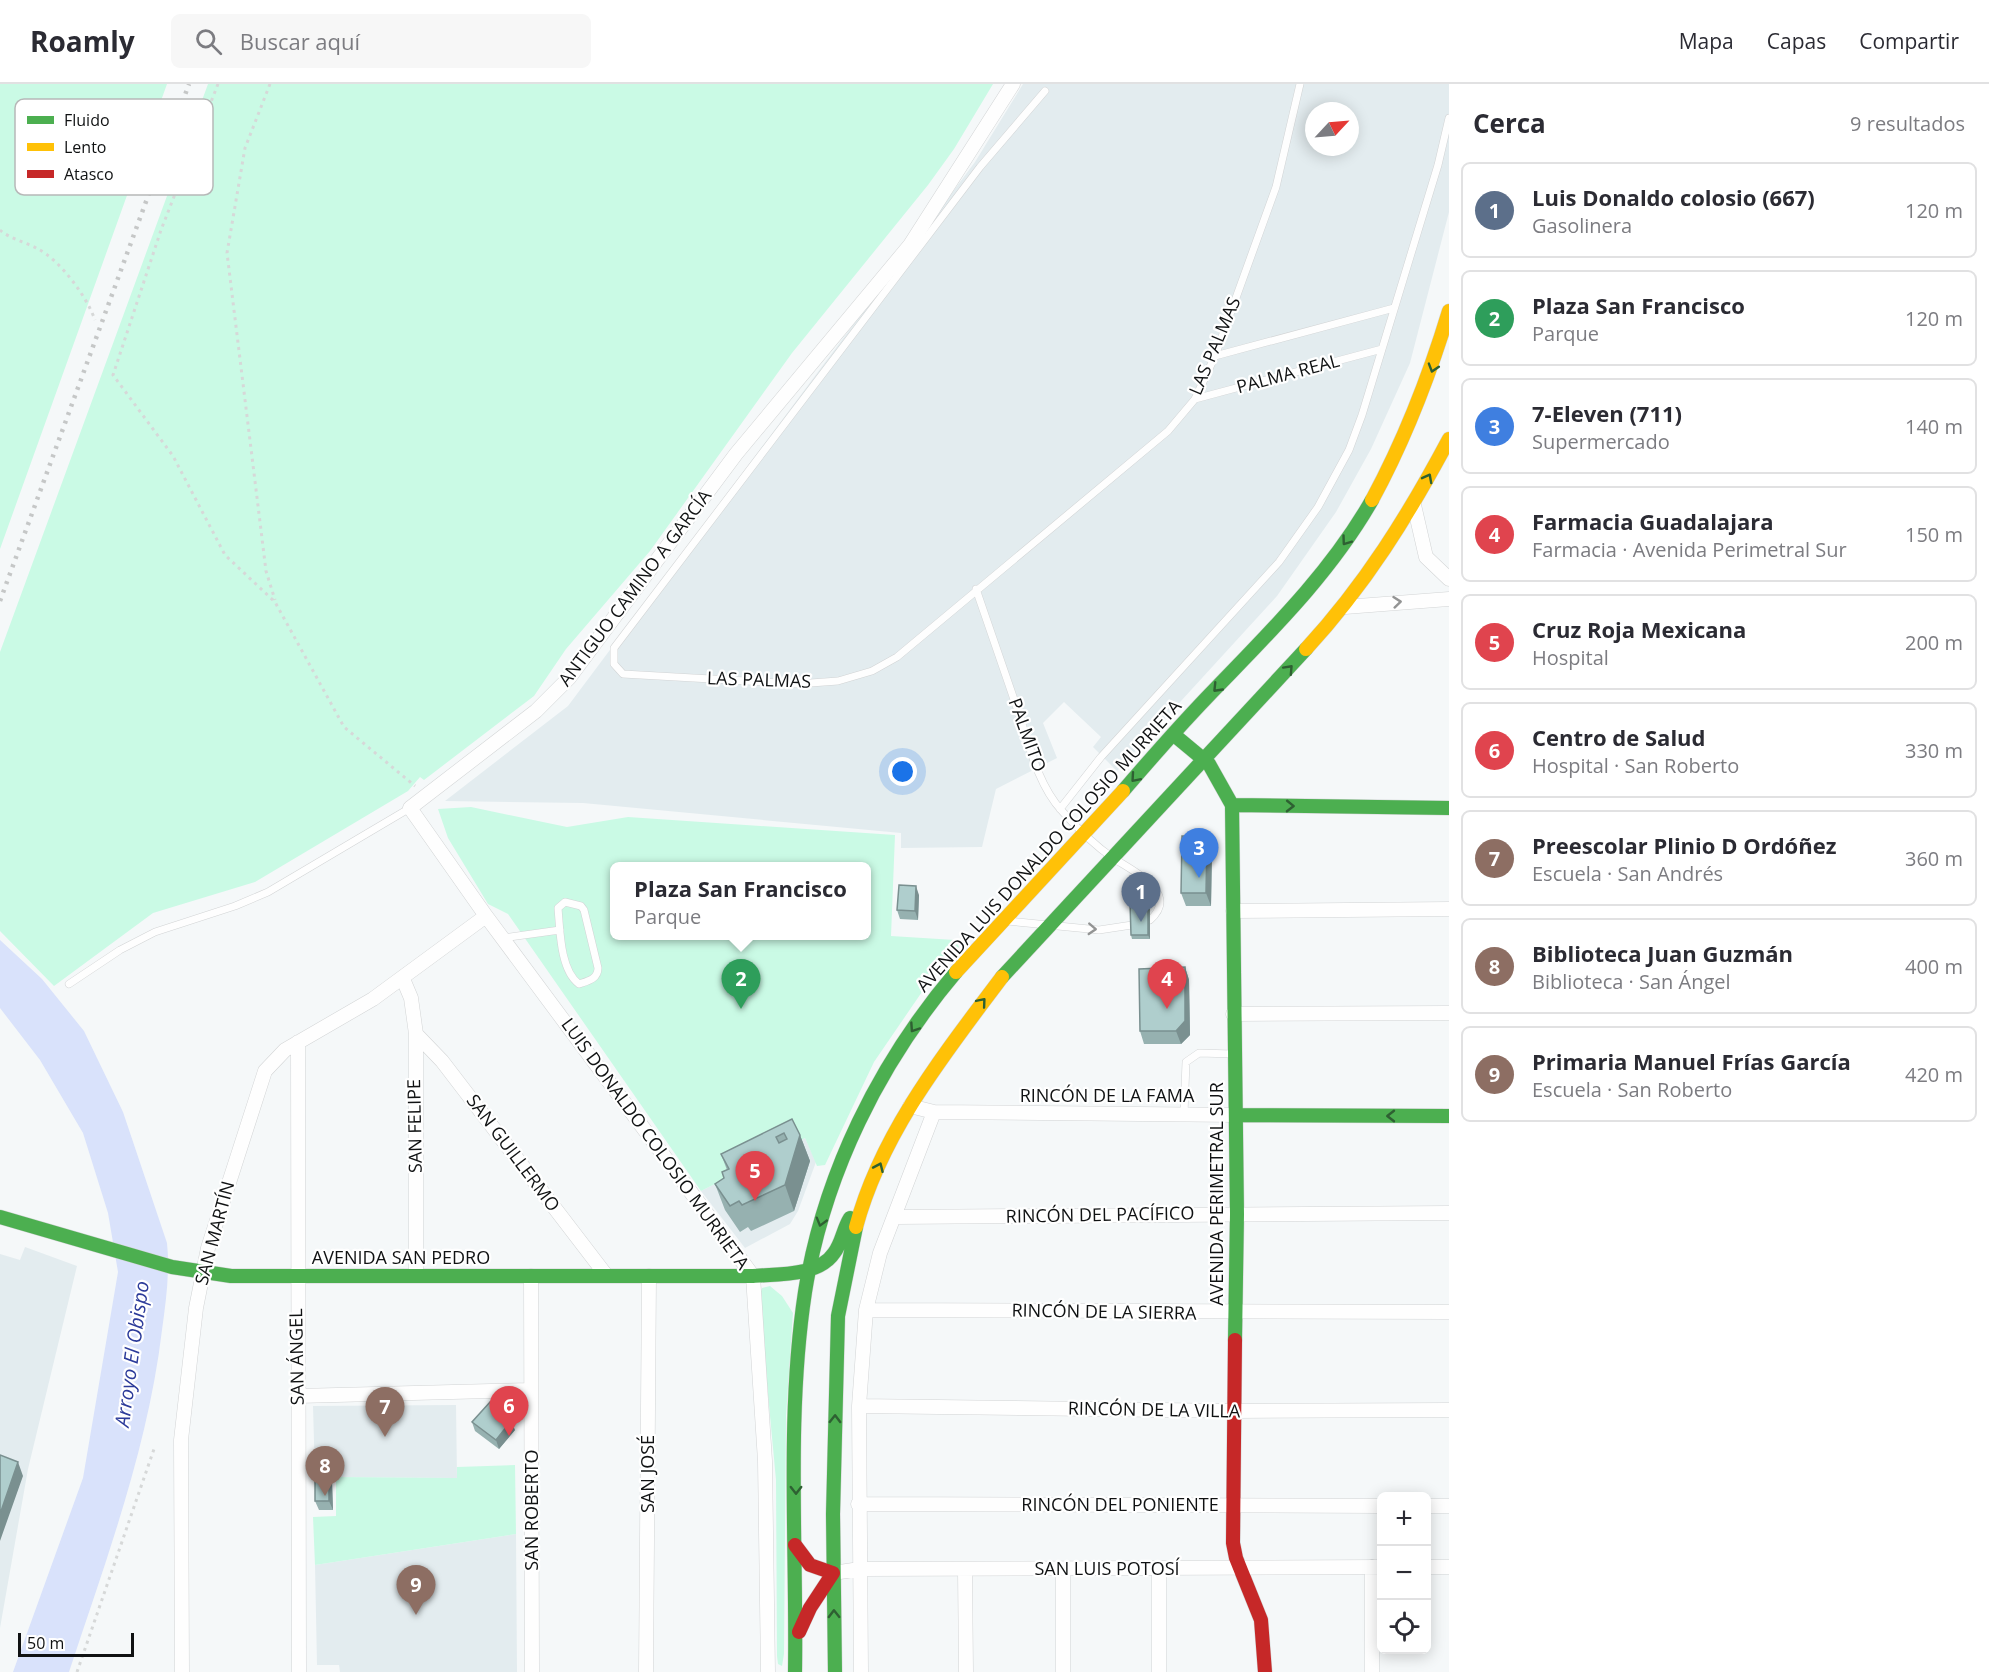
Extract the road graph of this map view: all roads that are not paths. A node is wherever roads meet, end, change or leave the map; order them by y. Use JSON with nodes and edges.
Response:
{"nodes":[{"id":1,"x":1013,"y":84,"type":"edge"},
{"id":2,"x":1300,"y":84,"type":"edge"},
{"id":3,"x":1045,"y":91,"type":"dead end"},
{"id":4,"x":1449,"y":118,"type":"edge"},
{"id":5,"x":1394,"y":308,"type":"junction"},
{"id":6,"x":1449,"y":311,"type":"edge"},
{"id":7,"x":1382,"y":349,"type":"junction"},
{"id":8,"x":1215,"y":356,"type":"junction"},
{"id":9,"x":1195,"y":399,"type":"junction"},
{"id":10,"x":1449,"y":439,"type":"edge"},
{"id":11,"x":1414,"y":506,"type":"junction"},
{"id":12,"x":1449,"y":579,"type":"edge"},
{"id":13,"x":976,"y":589,"type":"junction"},
{"id":14,"x":1449,"y":599,"type":"edge"},
{"id":15,"x":1345,"y":607,"type":"junction"},
{"id":16,"x":1173,"y":734,"type":"junction"},
{"id":17,"x":1206,"y":758,"type":"junction"},
{"id":18,"x":1232,"y":805,"type":"junction"},
{"id":19,"x":411,"y":808,"type":"junction"},
{"id":20,"x":1449,"y":808,"type":"edge"},
{"id":21,"x":1060,"y":809,"type":"junction"},
{"id":22,"x":1085,"y":835,"type":"junction"},
{"id":23,"x":1114,"y":859,"type":"junction"},
{"id":24,"x":1449,"y":909,"type":"edge"},
{"id":25,"x":1233,"y":911,"type":"junction"},
{"id":26,"x":486,"y":916,"type":"junction"},
{"id":27,"x":1150,"y":920,"type":"edge"},
{"id":28,"x":1004,"y":921,"type":"junction"},
{"id":29,"x":1132,"y":925,"type":"edge"},
{"id":30,"x":1051,"y":926,"type":"junction"},
{"id":31,"x":560,"y":930,"type":"junction"},
{"id":32,"x":503,"y":938,"type":"junction"},
{"id":33,"x":403,"y":979,"type":"junction"},
{"id":34,"x":69,"y":984,"type":"dead end"},
{"id":35,"x":1449,"y":1013,"type":"edge"},
{"id":36,"x":1233,"y":1014,"type":"junction"},
{"id":37,"x":416,"y":1034,"type":"junction"},
{"id":38,"x":298,"y":1042,"type":"junction"},
{"id":39,"x":1233,"y":1054,"type":"junction"},
{"id":40,"x":909,"y":1106,"type":"junction"},
{"id":41,"x":934,"y":1112,"type":"junction"},
{"id":42,"x":1184,"y":1114,"type":"junction"},
{"id":43,"x":1237,"y":1115,"type":"junction"},
{"id":44,"x":1449,"y":1116,"type":"edge"},
{"id":45,"x":864,"y":1204,"type":"junction"},
{"id":46,"x":1449,"y":1213,"type":"edge"},
{"id":47,"x":1237,"y":1214,"type":"junction"},
{"id":48,"x":0,"y":1217,"type":"edge"},
{"id":49,"x":896,"y":1217,"type":"junction"},
{"id":50,"x":809,"y":1270,"type":"junction"},
{"id":51,"x":201,"y":1273,"type":"junction"},
{"id":52,"x":297,"y":1275,"type":"junction"},
{"id":53,"x":416,"y":1275,"type":"junction"},
{"id":54,"x":606,"y":1275,"type":"junction"},
{"id":55,"x":531,"y":1276,"type":"junction"},
{"id":56,"x":649,"y":1276,"type":"junction"},
{"id":57,"x":753,"y":1276,"type":"junction"},
{"id":58,"x":866,"y":1310,"type":"junction"},
{"id":59,"x":1449,"y":1312,"type":"edge"},
{"id":60,"x":1236,"y":1313,"type":"junction"},
{"id":61,"x":531,"y":1390,"type":"junction"},
{"id":62,"x":298,"y":1396,"type":"junction"},
{"id":63,"x":859,"y":1406,"type":"junction"},
{"id":64,"x":1449,"y":1410,"type":"edge"},
{"id":65,"x":1234,"y":1411,"type":"junction"},
{"id":66,"x":858,"y":1504,"type":"junction"},
{"id":67,"x":1233,"y":1505,"type":"junction"},
{"id":68,"x":1377,"y":1506,"type":"edge"},
{"id":69,"x":1431,"y":1506,"type":"edge"},
{"id":70,"x":1449,"y":1506,"type":"edge"},
{"id":71,"x":795,"y":1545,"type":"junction"},
{"id":72,"x":1377,"y":1567,"type":"edge"},
{"id":73,"x":1431,"y":1567,"type":"edge"},
{"id":74,"x":1449,"y":1567,"type":"edge"},
{"id":75,"x":860,"y":1569,"type":"junction"},
{"id":76,"x":1063,"y":1569,"type":"junction"},
{"id":77,"x":1159,"y":1569,"type":"junction"},
{"id":78,"x":1240,"y":1569,"type":"junction"},
{"id":79,"x":965,"y":1570,"type":"junction"},
{"id":80,"x":834,"y":1573,"type":"junction"},
{"id":81,"x":796,"y":1637,"type":"junction"},
{"id":82,"x":182,"y":1672,"type":"edge"},
{"id":83,"x":299,"y":1672,"type":"edge"},
{"id":84,"x":532,"y":1672,"type":"edge"},
{"id":85,"x":646,"y":1672,"type":"edge"},
{"id":86,"x":768,"y":1672,"type":"edge"},
{"id":87,"x":795,"y":1672,"type":"edge"},
{"id":88,"x":835,"y":1672,"type":"edge"},
{"id":89,"x":861,"y":1672,"type":"edge"},
{"id":90,"x":966,"y":1672,"type":"edge"},
{"id":91,"x":1064,"y":1672,"type":"edge"},
{"id":92,"x":1159,"y":1672,"type":"edge"},
{"id":93,"x":1266,"y":1672,"type":"edge"},
{"id":94,"x":1372,"y":1672,"type":"edge"}],
"edges":[{"from":1,"to":19,"type":"street","name":"ANTIGUO CAMINO A GARCÍA"},
{"from":2,"to":8,"type":"lane","name":"LAS PALMAS"},
{"from":3,"to":13,"type":"lane","name":"LAS PALMAS"},
{"from":4,"to":5,"type":"lane"},
{"from":5,"to":7,"type":"lane"},
{"from":5,"to":8,"type":"lane"},
{"from":6,"to":16,"type":"main road","name":"AVENIDA LUIS DONALDO COLOSIO MURRIETA","one_way":true},
{"from":7,"to":9,"type":"lane","name":"PALMA REAL"},
{"from":7,"to":21,"type":"lane"},
{"from":8,"to":9,"type":"lane","name":"LAS PALMAS"},
{"from":9,"to":13,"type":"lane","name":"LAS PALMAS"},
{"from":11,"to":10,"type":"main road","one_way":true},
{"from":11,"to":12,"type":"street"},
{"from":11,"to":15,"type":"main road"},
{"from":13,"to":21,"type":"lane","name":"PALMITO"},
{"from":15,"to":14,"type":"street","one_way":true},
{"from":17,"to":15,"type":"main road","one_way":true},
{"from":16,"to":17,"type":"main road","name":"AVENIDA PERIMETRAL SUR"},
{"from":16,"to":22,"type":"main road","name":"AVENIDA LUIS DONALDO COLOSIO MURRIETA","one_way":true},
{"from":17,"to":18,"type":"main road","name":"AVENIDA PERIMETRAL SUR"},
{"from":17,"to":23,"type":"main road"},
{"from":18,"to":20,"type":"main road","one_way":true},
{"from":18,"to":25,"type":"main road","name":"AVENIDA PERIMETRAL SUR"},
{"from":19,"to":26,"type":"street","name":"LUIS DONALDO COLOSIO MURRIETA"},
{"from":19,"to":34,"type":"lane","name":"ANTIGUO CAMINO A GARCÍA"},
{"from":21,"to":22,"type":"lane","name":"PALMITO"},
{"from":22,"to":23,"type":"lane","name":"PALMITO"},
{"from":22,"to":28,"type":"main road","name":"AVENIDA LUIS DONALDO COLOSIO MURRIETA"},
{"from":23,"to":27,"type":"lane","name":"PALMITO"},
{"from":23,"to":30,"type":"main road"},
{"from":24,"to":25,"type":"street"},
{"from":25,"to":36,"type":"main road","name":"AVENIDA PERIMETRAL SUR"},
{"from":26,"to":32,"type":"street","name":"LUIS DONALDO COLOSIO MURRIETA"},
{"from":26,"to":33,"type":"street","name":"SAN MARTÍN"},
{"from":28,"to":30,"type":"lane"},
{"from":28,"to":50,"type":"main road","name":"AVENIDA LUIS DONALDO COLOSIO MURRIETA","one_way":true},
{"from":30,"to":29,"type":"lane","one_way":true},
{"from":40,"to":30,"type":"main road","one_way":true},
{"from":31,"to":31,"type":"lane"},
{"from":31,"to":32,"type":"lane"},
{"from":32,"to":57,"type":"street","name":"LUIS DONALDO COLOSIO MURRIETA"},
{"from":33,"to":37,"type":"street","name":"SAN FELIPE"},
{"from":33,"to":38,"type":"street","name":"SAN MARTÍN"},
{"from":35,"to":36,"type":"street"},
{"from":36,"to":39,"type":"main road","name":"AVENIDA PERIMETRAL SUR"},
{"from":37,"to":53,"type":"street","name":"SAN FELIPE"},
{"from":37,"to":54,"type":"street","name":"SAN GUILLERMO"},
{"from":38,"to":51,"type":"street","name":"SAN MARTÍN"},
{"from":38,"to":52,"type":"street","name":"SAN ÁNGEL"},
{"from":39,"to":42,"type":"lane"},
{"from":39,"to":43,"type":"main road","name":"AVENIDA PERIMETRAL SUR"},
{"from":40,"to":41,"type":"street","name":"RINCÓN DE LA FAMA"},
{"from":45,"to":40,"type":"main road","one_way":true},
{"from":41,"to":42,"type":"street","name":"RINCÓN DE LA FAMA"},
{"from":41,"to":49,"type":"street"},
{"from":42,"to":43,"type":"street","name":"RINCÓN DE LA FAMA"},
{"from":44,"to":43,"type":"main road","name":"RINCÓN DE LA FAMA","one_way":true},
{"from":43,"to":47,"type":"main road","name":"AVENIDA PERIMETRAL SUR"},
{"from":45,"to":50,"type":"main road"},
{"from":80,"to":45,"type":"main road","one_way":true},
{"from":46,"to":47,"type":"street","name":"RINCÓN DEL PACÍFICO"},
{"from":47,"to":49,"type":"street","name":"RINCÓN DEL PACÍFICO"},
{"from":47,"to":60,"type":"main road","name":"AVENIDA PERIMETRAL SUR"},
{"from":48,"to":51,"type":"main road","name":"AVENIDA SAN PEDRO"},
{"from":49,"to":58,"type":"street"},
{"from":50,"to":57,"type":"main road","name":"AVENIDA SAN PEDRO"},
{"from":50,"to":71,"type":"main road","name":"AVENIDA LUIS DONALDO COLOSIO MURRIETA","one_way":true},
{"from":51,"to":52,"type":"main road","name":"AVENIDA SAN PEDRO"},
{"from":51,"to":82,"type":"street","name":"SAN MARTÍN"},
{"from":52,"to":53,"type":"main road","name":"AVENIDA SAN PEDRO"},
{"from":52,"to":62,"type":"street","name":"SAN ÁNGEL"},
{"from":53,"to":55,"type":"main road","name":"AVENIDA SAN PEDRO"},
{"from":54,"to":55,"type":"main road","name":"AVENIDA SAN PEDRO"},
{"from":54,"to":56,"type":"main road","name":"AVENIDA SAN PEDRO"},
{"from":55,"to":61,"type":"street","name":"SAN ROBERTO"},
{"from":56,"to":57,"type":"main road","name":"AVENIDA SAN PEDRO"},
{"from":56,"to":85,"type":"street","name":"SAN JOSÉ"},
{"from":57,"to":86,"type":"street","name":"LUIS DONALDO COLOSIO MURRIETA"},
{"from":58,"to":60,"type":"street","name":"RINCÓN DE LA SIERRA"},
{"from":58,"to":63,"type":"street"},
{"from":59,"to":60,"type":"street","name":"RINCÓN DE LA SIERRA"},
{"from":60,"to":65,"type":"main road","name":"AVENIDA PERIMETRAL SUR"},
{"from":61,"to":62,"type":"street"},
{"from":61,"to":84,"type":"street","name":"SAN ROBERTO"},
{"from":62,"to":83,"type":"street","name":"SAN ÁNGEL"},
{"from":63,"to":65,"type":"street","name":"RINCÓN DE LA VILLA"},
{"from":63,"to":66,"type":"street"},
{"from":64,"to":65,"type":"street","name":"RINCÓN DE LA VILLA"},
{"from":65,"to":67,"type":"main road","name":"AVENIDA PERIMETRAL SUR"},
{"from":66,"to":67,"type":"street","name":"RINCÓN DEL PONIENTE"},
{"from":66,"to":75,"type":"street"},
{"from":67,"to":68,"type":"street","name":"RINCÓN DEL PONIENTE"},
{"from":67,"to":78,"type":"main road","name":"AVENIDA PERIMETRAL SUR"},
{"from":69,"to":70,"type":"street"},
{"from":71,"to":80,"type":"main road"},
{"from":71,"to":81,"type":"main road","name":"AVENIDA LUIS DONALDO COLOSIO MURRIETA"},
{"from":72,"to":78,"type":"street","name":"SAN LUIS POTOSÍ"},
{"from":72,"to":94,"type":"street"},
{"from":73,"to":74,"type":"street"},
{"from":75,"to":79,"type":"street","name":"SAN LUIS POTOSÍ"},
{"from":75,"to":80,"type":"street","name":"SAN LUIS POTOSÍ"},
{"from":75,"to":89,"type":"street"},
{"from":76,"to":77,"type":"street","name":"SAN LUIS POTOSÍ"},
{"from":76,"to":79,"type":"street","name":"SAN LUIS POTOSÍ"},
{"from":76,"to":91,"type":"street"},
{"from":77,"to":78,"type":"street","name":"SAN LUIS POTOSÍ"},
{"from":77,"to":92,"type":"street"},
{"from":78,"to":93,"type":"main road","name":"AVENIDA PERIMETRAL SUR"},
{"from":79,"to":90,"type":"street"},
{"from":80,"to":81,"type":"main road"},
{"from":88,"to":80,"type":"main road","one_way":true},
{"from":81,"to":87,"type":"main road","name":"AVENIDA LUIS DONALDO COLOSIO MURRIETA"}]}
